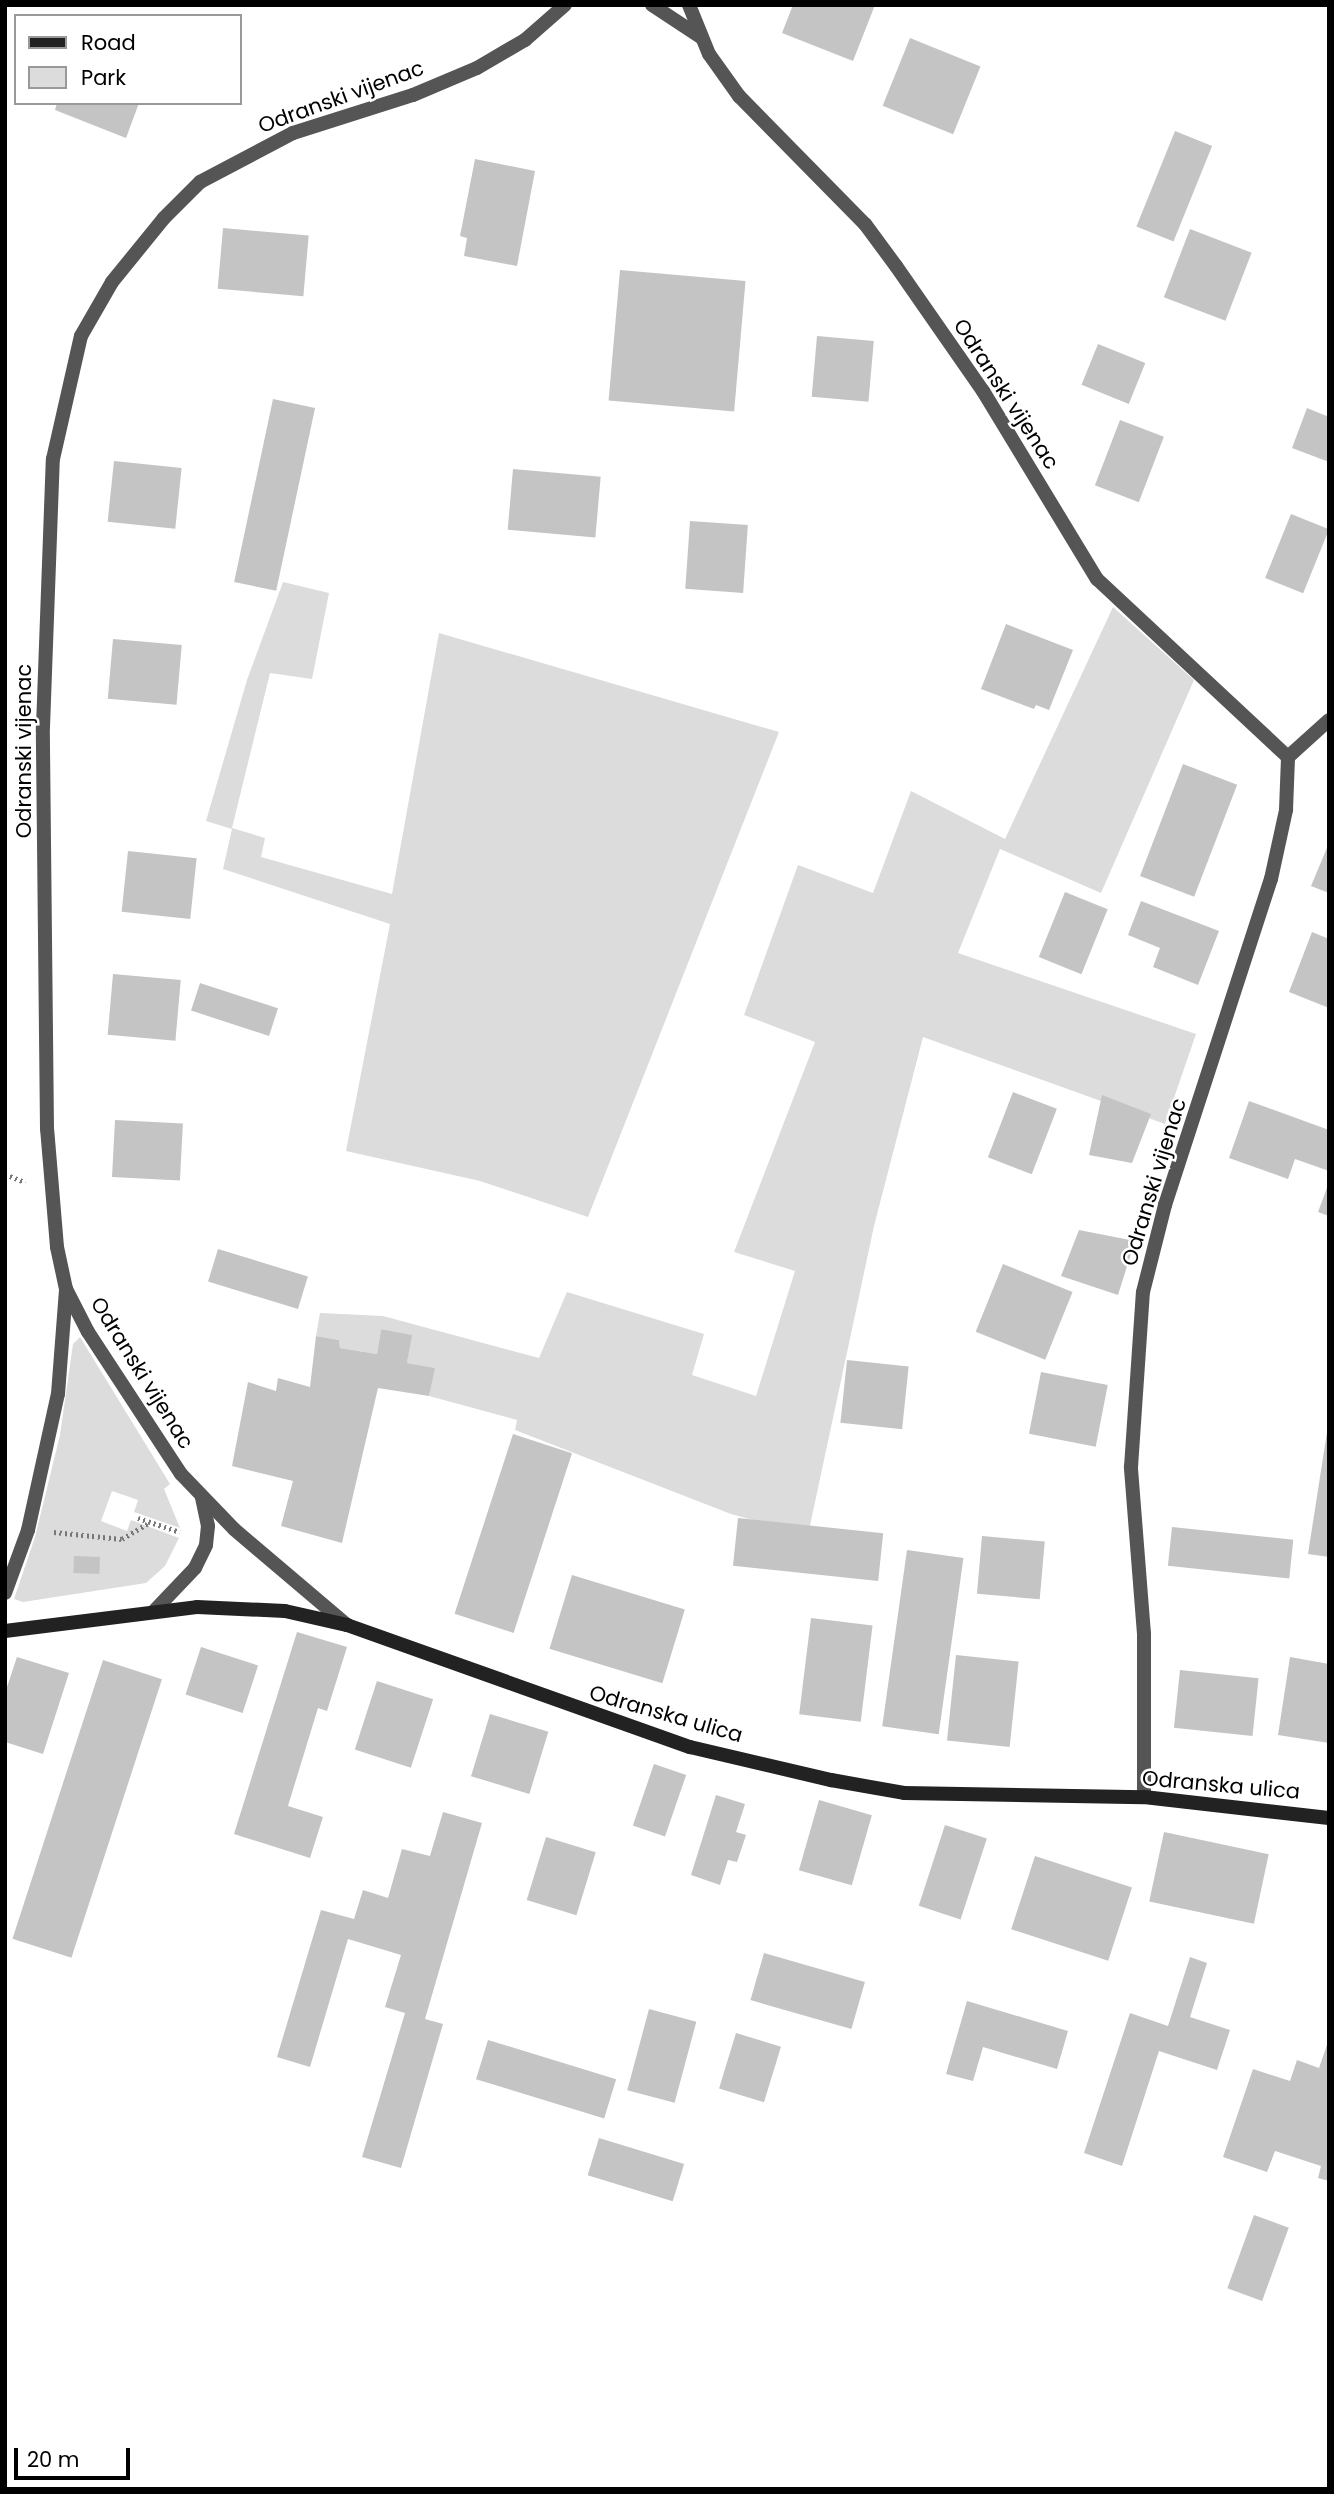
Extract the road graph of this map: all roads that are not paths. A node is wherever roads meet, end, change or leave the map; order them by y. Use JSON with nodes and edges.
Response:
{"nodes":[{"id":1,"x":565,"y":5,"type":"edge"},
{"id":2,"x":652,"y":5,"type":"edge"},
{"id":3,"x":689,"y":5,"type":"edge"},
{"id":4,"x":703,"y":39,"type":"junction"},
{"id":5,"x":1329,"y":720,"type":"edge"},
{"id":6,"x":1287,"y":757,"type":"junction"},
{"id":7,"x":66,"y":1289,"type":"junction"},
{"id":8,"x":202,"y":1498,"type":"junction"},
{"id":9,"x":5,"y":1593,"type":"edge"},
{"id":10,"x":155,"y":1610,"type":"junction"},
{"id":11,"x":347,"y":1625,"type":"junction"},
{"id":12,"x":5,"y":1630,"type":"edge"},
{"id":13,"x":1144,"y":1797,"type":"junction"},
{"id":14,"x":1329,"y":1818,"type":"edge"}],
"edges":[{"from":1,"to":7,"type":"street","name":"Odranski vijenac"},
{"from":2,"to":4,"type":"street","name":"Odranski vijenac"},
{"from":3,"to":4,"type":"street","name":"Odranski vijenac"},
{"from":4,"to":6,"type":"street","name":"Odranski vijenac"},
{"from":5,"to":6,"type":"street"},
{"from":6,"to":13,"type":"street","name":"Odranski vijenac"},
{"from":7,"to":8,"type":"street","name":"Odranski vijenac"},
{"from":7,"to":9,"type":"street"},
{"from":8,"to":10,"type":"street"},
{"from":8,"to":11,"type":"street","name":"Odranski vijenac"},
{"from":10,"to":11,"type":"street","name":"Odranska ulica"},
{"from":10,"to":12,"type":"street","name":"Odranska ulica"},
{"from":11,"to":13,"type":"street","name":"Odranska ulica"},
{"from":13,"to":14,"type":"street","name":"Odranska ulica"}]}
